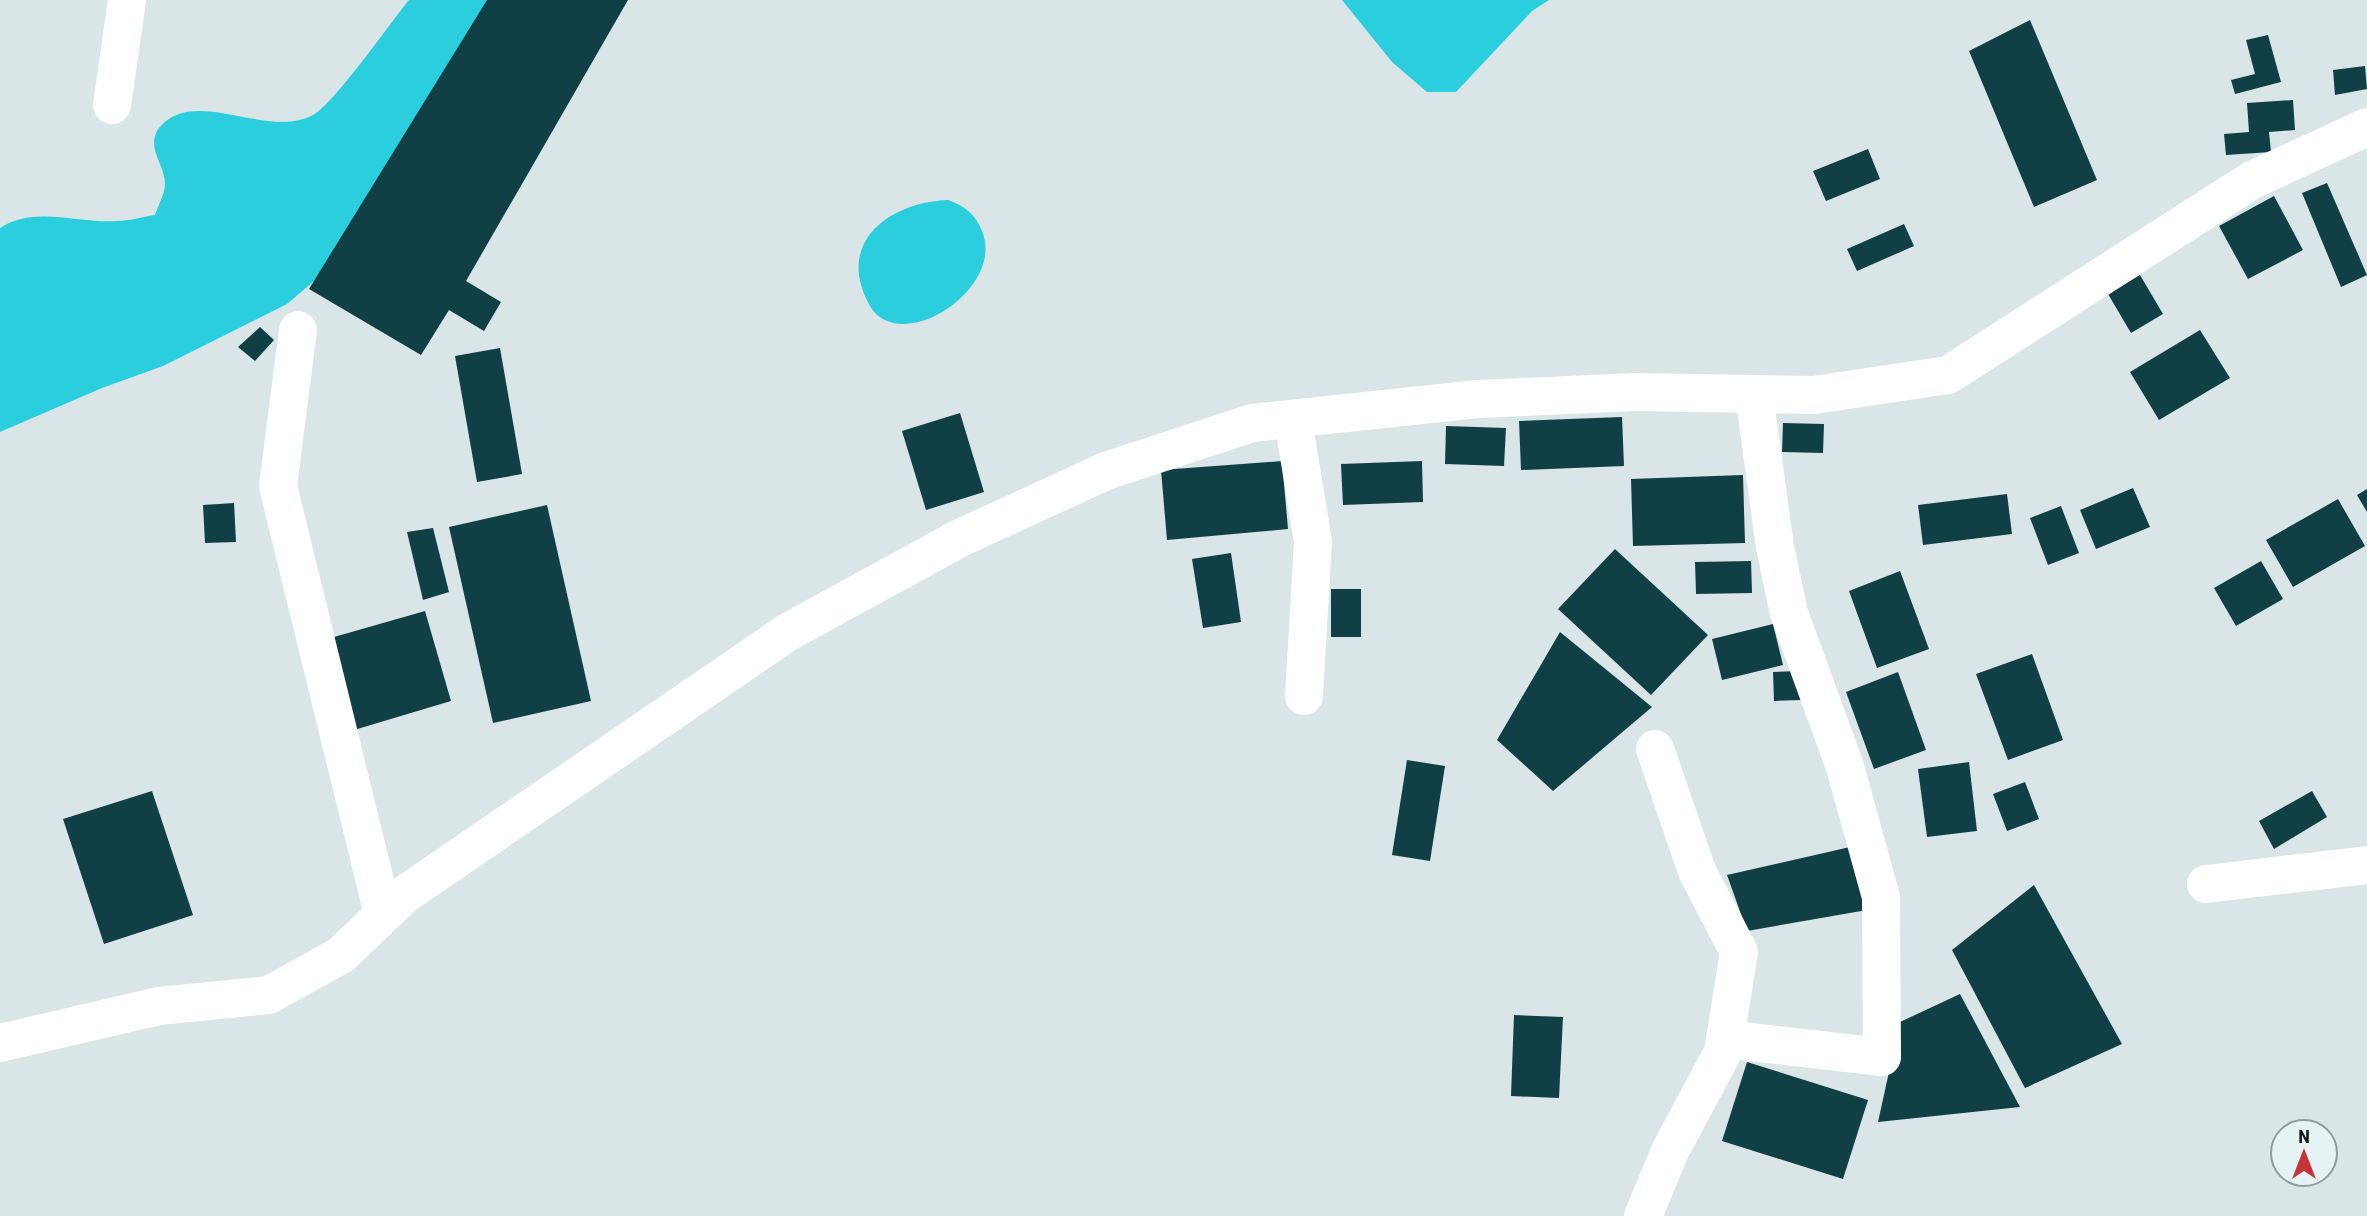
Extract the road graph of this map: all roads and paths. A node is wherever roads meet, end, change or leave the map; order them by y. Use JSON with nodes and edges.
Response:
{"nodes":[{"id":1,"x":127,"y":0,"type":"edge"},
{"id":2,"x":112,"y":105,"type":"dead end"},
{"id":3,"x":2367,"y":127,"type":"edge"},
{"id":4,"x":298,"y":330,"type":"dead end"},
{"id":5,"x":1754,"y":394,"type":"junction"},
{"id":6,"x":1293,"y":419,"type":"junction"},
{"id":7,"x":1304,"y":696,"type":"dead end"},
{"id":8,"x":1655,"y":749,"type":"dead end"},
{"id":9,"x":2367,"y":865,"type":"edge"},
{"id":10,"x":2206,"y":884,"type":"dead end"},
{"id":11,"x":383,"y":914,"type":"junction"},
{"id":12,"x":1725,"y":1039,"type":"junction"},
{"id":13,"x":0,"y":1043,"type":"edge"},
{"id":14,"x":1643,"y":1216,"type":"edge"}],
"edges":[{"from":1,"to":2,"type":"street"},
{"from":3,"to":5,"type":"street"},
{"from":4,"to":11,"type":"street"},
{"from":5,"to":6,"type":"street"},
{"from":5,"to":12,"type":"street"},
{"from":6,"to":7,"type":"street"},
{"from":6,"to":11,"type":"street"},
{"from":8,"to":12,"type":"street"},
{"from":9,"to":10,"type":"street"},
{"from":11,"to":13,"type":"street"},
{"from":12,"to":14,"type":"street"}]}
